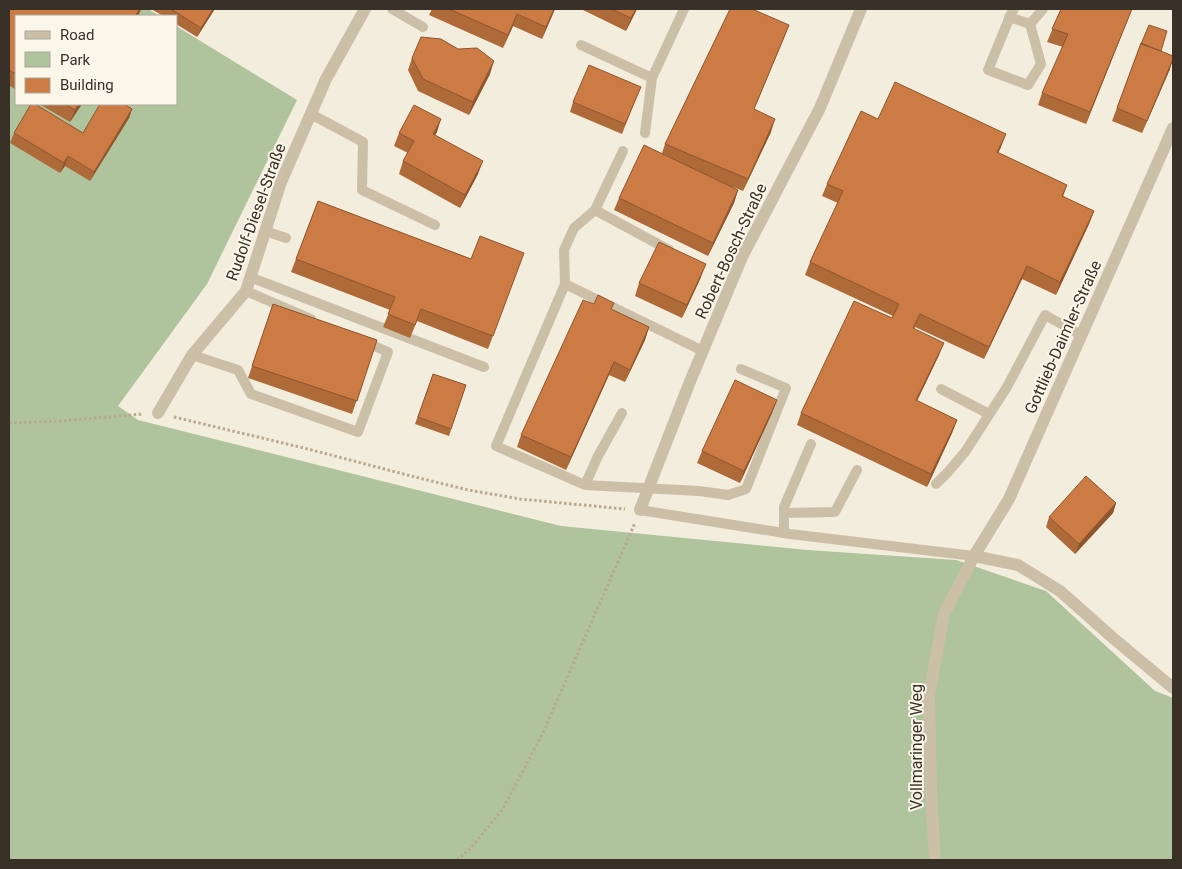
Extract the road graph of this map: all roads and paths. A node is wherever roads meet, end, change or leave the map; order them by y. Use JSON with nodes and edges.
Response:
{"nodes":[{"id":1,"x":365,"y":9,"type":"edge"},
{"id":2,"x":392,"y":9,"type":"edge"},
{"id":3,"x":684,"y":9,"type":"edge"},
{"id":4,"x":861,"y":9,"type":"edge"},
{"id":5,"x":1043,"y":9,"type":"edge"},
{"id":6,"x":1011,"y":13,"type":"edge"},
{"id":7,"x":1030,"y":24,"type":"junction"},
{"id":8,"x":423,"y":27,"type":"dead end"},
{"id":9,"x":581,"y":44,"type":"dead end"},
{"id":10,"x":652,"y":78,"type":"junction"},
{"id":11,"x":311,"y":114,"type":"junction"},
{"id":12,"x":1173,"y":128,"type":"edge"},
{"id":13,"x":645,"y":133,"type":"dead end"},
{"id":14,"x":623,"y":151,"type":"dead end"},
{"id":15,"x":594,"y":210,"type":"junction"},
{"id":16,"x":435,"y":225,"type":"dead end"},
{"id":17,"x":265,"y":231,"type":"junction"},
{"id":18,"x":286,"y":238,"type":"dead end"},
{"id":19,"x":675,"y":253,"type":"edge"},
{"id":20,"x":250,"y":277,"type":"junction"},
{"id":21,"x":565,"y":284,"type":"junction"},
{"id":22,"x":246,"y":290,"type":"junction"},
{"id":23,"x":317,"y":321,"type":"edge"},
{"id":24,"x":1081,"y":335,"type":"junction"},
{"id":25,"x":352,"y":336,"type":"edge"},
{"id":26,"x":704,"y":351,"type":"junction"},
{"id":27,"x":192,"y":355,"type":"junction"},
{"id":28,"x":484,"y":367,"type":"dead end"},
{"id":29,"x":741,"y":369,"type":"dead end"},
{"id":30,"x":941,"y":389,"type":"dead end"},
{"id":31,"x":158,"y":413,"type":"junction"},
{"id":32,"x":622,"y":413,"type":"dead end"},
{"id":33,"x":989,"y":414,"type":"junction"},
{"id":34,"x":9,"y":423,"type":"edge"},
{"id":35,"x":811,"y":444,"type":"dead end"},
{"id":36,"x":857,"y":470,"type":"dead end"},
{"id":37,"x":936,"y":484,"type":"edge"},
{"id":38,"x":584,"y":485,"type":"junction"},
{"id":39,"x":649,"y":488,"type":"junction"},
{"id":40,"x":640,"y":510,"type":"junction"},
{"id":41,"x":784,"y":513,"type":"junction"},
{"id":42,"x":784,"y":533,"type":"junction"},
{"id":43,"x":974,"y":556,"type":"junction"},
{"id":44,"x":1173,"y":688,"type":"edge"},
{"id":45,"x":457,"y":860,"type":"edge"},
{"id":46,"x":935,"y":860,"type":"edge"}],
"edges":[{"from":1,"to":11,"type":"street","name":"Rudolf-Diesel-Straße"},
{"from":2,"to":8,"type":"lane"},
{"from":3,"to":10,"type":"lane"},
{"from":4,"to":26,"type":"street","name":"Robert-Bosch-Straße"},
{"from":5,"to":7,"type":"lane"},
{"from":6,"to":7,"type":"lane"},
{"from":6,"to":7,"type":"lane"},
{"from":9,"to":10,"type":"lane"},
{"from":10,"to":13,"type":"lane"},
{"from":11,"to":16,"type":"lane"},
{"from":11,"to":17,"type":"street","name":"Rudolf-Diesel-Straße"},
{"from":12,"to":24,"type":"street","name":"Gottlieb-Daimler-Straße"},
{"from":14,"to":15,"type":"lane"},
{"from":15,"to":19,"type":"lane"},
{"from":15,"to":21,"type":"lane"},
{"from":17,"to":18,"type":"lane"},
{"from":17,"to":20,"type":"street","name":"Rudolf-Diesel-Straße"},
{"from":20,"to":22,"type":"street","name":"Rudolf-Diesel-Straße"},
{"from":20,"to":28,"type":"lane"},
{"from":21,"to":26,"type":"lane"},
{"from":21,"to":38,"type":"lane"},
{"from":22,"to":23,"type":"lane"},
{"from":22,"to":27,"type":"street","name":"Rudolf-Diesel-Straße"},
{"from":24,"to":33,"type":"lane"},
{"from":24,"to":43,"type":"street","name":"Gottlieb-Daimler-Straße"},
{"from":25,"to":27,"type":"lane"},
{"from":26,"to":39,"type":"street","name":"Robert-Bosch-Straße"},
{"from":27,"to":31,"type":"street","name":"Rudolf-Diesel-Straße"},
{"from":29,"to":39,"type":"lane"},
{"from":30,"to":33,"type":"lane"},
{"from":31,"to":34,"type":"path"},
{"from":31,"to":40,"type":"path"},
{"from":32,"to":38,"type":"lane"},
{"from":33,"to":37,"type":"lane"},
{"from":35,"to":41,"type":"lane"},
{"from":36,"to":41,"type":"lane"},
{"from":38,"to":39,"type":"lane"},
{"from":39,"to":40,"type":"street","name":"Robert-Bosch-Straße"},
{"from":40,"to":42,"type":"lane"},
{"from":40,"to":45,"type":"path"},
{"from":41,"to":42,"type":"lane"},
{"from":42,"to":43,"type":"lane"},
{"from":43,"to":44,"type":"street"},
{"from":43,"to":46,"type":"street","name":"Vollmaringer Weg"}]}
